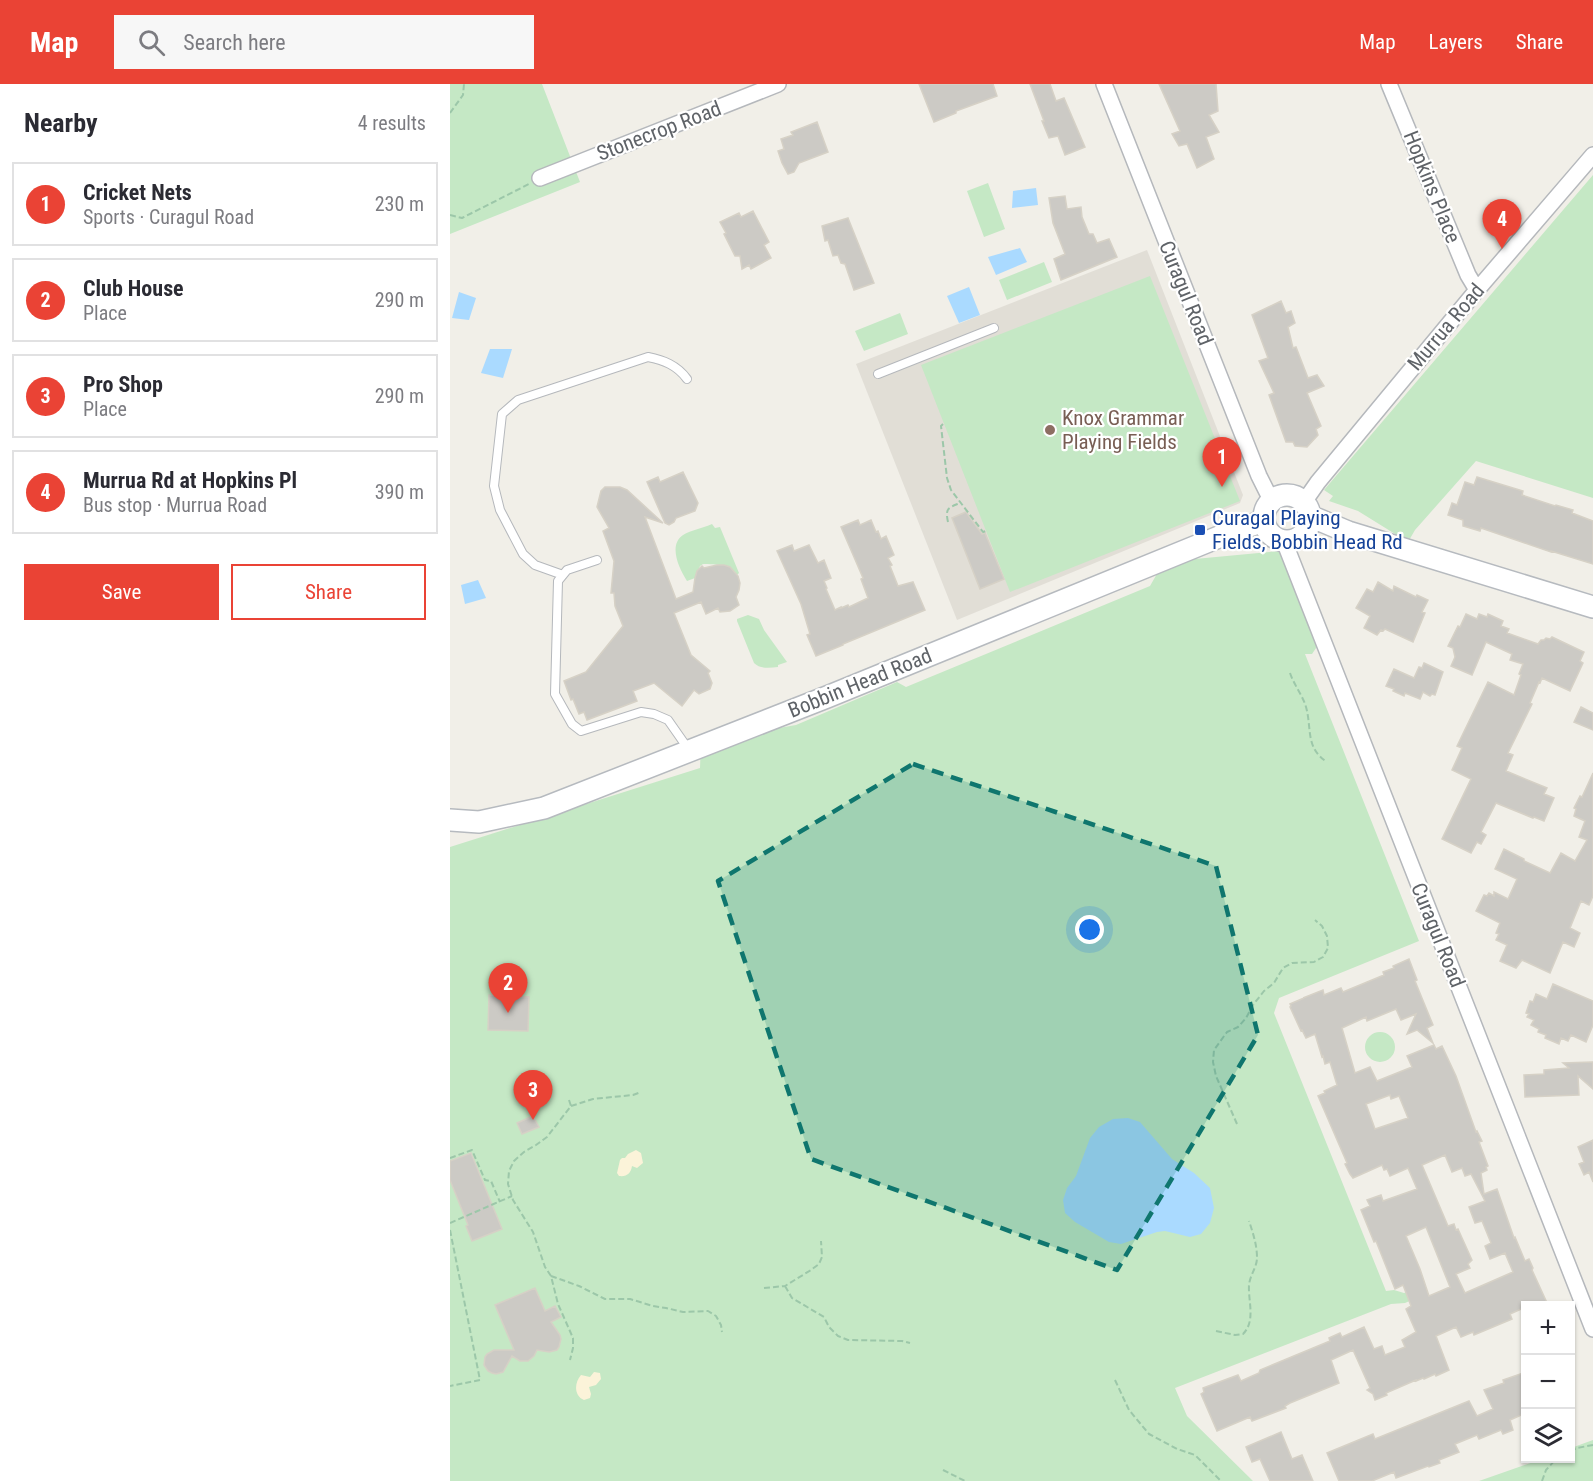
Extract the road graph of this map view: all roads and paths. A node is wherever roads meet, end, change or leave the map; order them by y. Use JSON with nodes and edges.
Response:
{"nodes":[{"id":1,"x":464,"y":84,"type":"edge"},
{"id":2,"x":778,"y":84,"type":"edge"},
{"id":3,"x":1104,"y":84,"type":"edge"},
{"id":4,"x":1389,"y":84,"type":"edge"},
{"id":5,"x":450,"y":113,"type":"edge"},
{"id":6,"x":1593,"y":155,"type":"edge"},
{"id":7,"x":540,"y":178,"type":"joint"},
{"id":8,"x":450,"y":215,"type":"edge"},
{"id":9,"x":1477,"y":290,"type":"junction"},
{"id":10,"x":994,"y":328,"type":"dead end"},
{"id":11,"x":878,"y":374,"type":"dead end"},
{"id":12,"x":687,"y":379,"type":"dead end"},
{"id":13,"x":943,"y":424,"type":"dead end"},
{"id":14,"x":1271,"y":500,"type":"junction"},
{"id":15,"x":961,"y":503,"type":"junction"},
{"id":16,"x":1307,"y":509,"type":"junction"},
{"id":17,"x":1264,"y":521,"type":"junction"},
{"id":18,"x":948,"y":522,"type":"dead end"},
{"id":19,"x":986,"y":531,"type":"dead end"},
{"id":20,"x":1284,"y":541,"type":"junction"},
{"id":21,"x":597,"y":560,"type":"dead end"},
{"id":22,"x":562,"y":575,"type":"junction"},
{"id":23,"x":1593,"y":607,"type":"edge"},
{"id":24,"x":1290,"y":673,"type":"dead end"},
{"id":25,"x":690,"y":751,"type":"junction"},
{"id":26,"x":1327,"y":762,"type":"dead end"},
{"id":27,"x":450,"y":820,"type":"edge"},
{"id":28,"x":1315,"y":920,"type":"dead end"},
{"id":29,"x":641,"y":1092,"type":"dead end"},
{"id":30,"x":569,"y":1100,"type":"dead end"},
{"id":31,"x":571,"y":1106,"type":"junction"},
{"id":32,"x":1237,"y":1124,"type":"dead end"},
{"id":33,"x":450,"y":1158,"type":"edge"},
{"id":34,"x":512,"y":1196,"type":"junction"},
{"id":35,"x":500,"y":1202,"type":"junction"},
{"id":36,"x":1249,"y":1221,"type":"dead end"},
{"id":37,"x":450,"y":1223,"type":"edge"},
{"id":38,"x":450,"y":1230,"type":"edge"},
{"id":39,"x":821,"y":1241,"type":"dead end"},
{"id":40,"x":552,"y":1276,"type":"junction"},
{"id":41,"x":785,"y":1286,"type":"junction"},
{"id":42,"x":764,"y":1288,"type":"dead end"},
{"id":43,"x":1593,"y":1329,"type":"edge"},
{"id":44,"x":1216,"y":1331,"type":"dead end"},
{"id":45,"x":722,"y":1332,"type":"dead end"},
{"id":46,"x":910,"y":1343,"type":"dead end"},
{"id":47,"x":570,"y":1360,"type":"dead end"},
{"id":48,"x":1115,"y":1380,"type":"dead end"},
{"id":49,"x":450,"y":1386,"type":"edge"},
{"id":50,"x":1593,"y":1445,"type":"edge"},
{"id":51,"x":1575,"y":1449,"type":"edge"},
{"id":52,"x":1552,"y":1463,"type":"edge"},
{"id":53,"x":943,"y":1470,"type":"dead end"},
{"id":54,"x":965,"y":1481,"type":"edge"},
{"id":55,"x":1221,"y":1481,"type":"edge"},
{"id":56,"x":1542,"y":1481,"type":"edge"}],
"edges":[{"from":1,"to":5,"type":"path"},
{"from":2,"to":7,"type":"street","name":"Stonecrop Road"},
{"from":3,"to":14,"type":"street","name":"Curagul Road"},
{"from":4,"to":9,"type":"street","name":"Hopkins Place"},
{"from":6,"to":9,"type":"street","name":"Murrua Road"},
{"from":7,"to":8,"type":"path"},
{"from":9,"to":16,"type":"street","name":"Murrua Road"},
{"from":10,"to":11,"type":"lane"},
{"from":12,"to":22,"type":"lane"},
{"from":13,"to":15,"type":"path"},
{"from":14,"to":16,"type":"main road"},
{"from":14,"to":17,"type":"main road"},
{"from":15,"to":18,"type":"path"},
{"from":15,"to":19,"type":"path"},
{"from":16,"to":20,"type":"main road"},
{"from":16,"to":23,"type":"main road"},
{"from":17,"to":20,"type":"main road"},
{"from":17,"to":25,"type":"main road","name":"Bobbin Head Road"},
{"from":20,"to":43,"type":"street","name":"Curagul Road"},
{"from":21,"to":22,"type":"lane"},
{"from":22,"to":25,"type":"lane"},
{"from":24,"to":26,"type":"path"},
{"from":25,"to":27,"type":"main road","name":"Bobbin Head Road"},
{"from":28,"to":32,"type":"path"},
{"from":29,"to":31,"type":"path"},
{"from":30,"to":31,"type":"path"},
{"from":31,"to":34,"type":"path"},
{"from":33,"to":35,"type":"path"},
{"from":34,"to":35,"type":"path"},
{"from":34,"to":40,"type":"path"},
{"from":35,"to":37,"type":"path"},
{"from":36,"to":44,"type":"path"},
{"from":38,"to":49,"type":"path"},
{"from":39,"to":41,"type":"path"},
{"from":40,"to":45,"type":"path"},
{"from":40,"to":47,"type":"path"},
{"from":41,"to":42,"type":"path"},
{"from":41,"to":46,"type":"path"},
{"from":48,"to":55,"type":"path"},
{"from":50,"to":51,"type":"path"},
{"from":52,"to":56,"type":"path"},
{"from":53,"to":54,"type":"path"}]}
